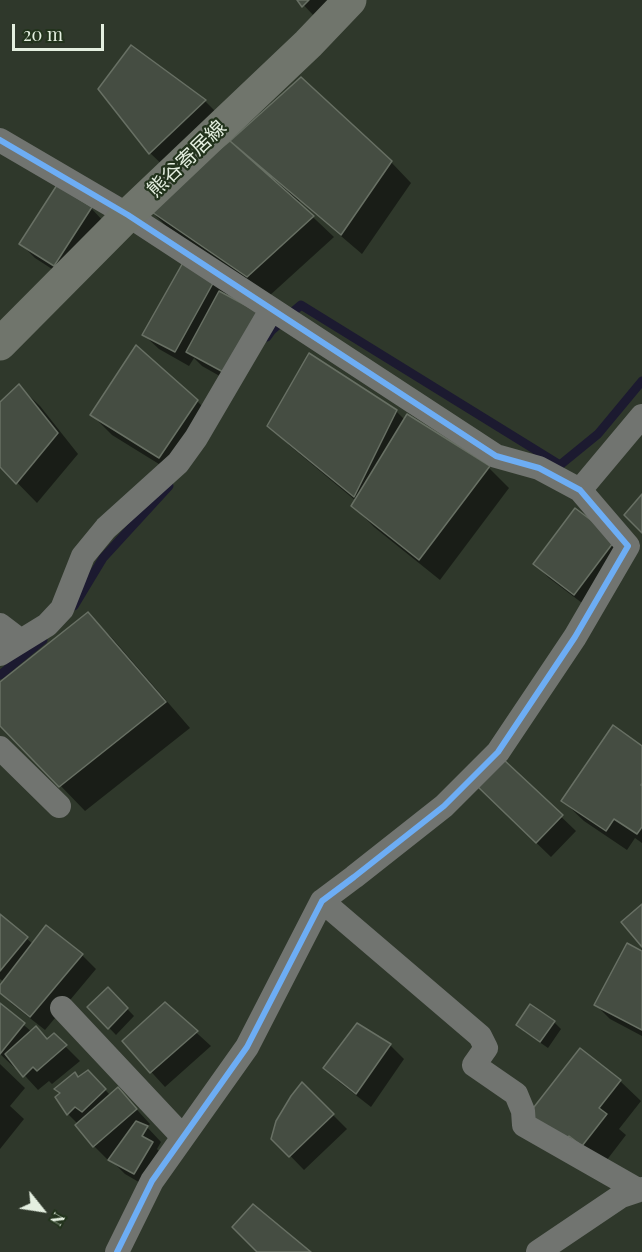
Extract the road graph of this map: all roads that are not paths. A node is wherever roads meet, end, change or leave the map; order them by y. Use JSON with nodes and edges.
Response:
{"nodes":[{"id":1,"x":350,"y":0,"type":"edge"},
{"id":2,"x":0,"y":140,"type":"edge"},
{"id":3,"x":128,"y":215,"type":"junction"},
{"id":4,"x":272,"y":310,"type":"junction"},
{"id":5,"x":0,"y":344,"type":"edge"},
{"id":6,"x":642,"y":416,"type":"edge"},
{"id":7,"x":580,"y":490,"type":"junction"},
{"id":8,"x":635,"y":553,"type":"edge"},
{"id":9,"x":0,"y":625,"type":"edge"},
{"id":10,"x":21,"y":641,"type":"junction"},
{"id":11,"x":0,"y":654,"type":"edge"},
{"id":12,"x":0,"y":748,"type":"edge"},
{"id":13,"x":59,"y":806,"type":"dead end"},
{"id":14,"x":322,"y":901,"type":"junction"},
{"id":15,"x":62,"y":1008,"type":"dead end"},
{"id":16,"x":183,"y":1137,"type":"junction"},
{"id":17,"x":640,"y":1190,"type":"edge"},
{"id":18,"x":117,"y":1252,"type":"edge"},
{"id":19,"x":538,"y":1252,"type":"edge"}],
"edges":[{"from":1,"to":3,"type":"main road","name":"熊谷寄居線"},
{"from":2,"to":3,"type":"street"},
{"from":3,"to":4,"type":"street"},
{"from":3,"to":5,"type":"main road","name":"熊谷寄居線"},
{"from":4,"to":7,"type":"street"},
{"from":4,"to":10,"type":"street"},
{"from":6,"to":7,"type":"street"},
{"from":7,"to":8,"type":"street"},
{"from":8,"to":14,"type":"street"},
{"from":9,"to":10,"type":"street"},
{"from":10,"to":11,"type":"street"},
{"from":12,"to":13,"type":"street"},
{"from":14,"to":16,"type":"street"},
{"from":14,"to":17,"type":"street"},
{"from":15,"to":16,"type":"street"},
{"from":16,"to":18,"type":"street"},
{"from":17,"to":19,"type":"street"}]}
